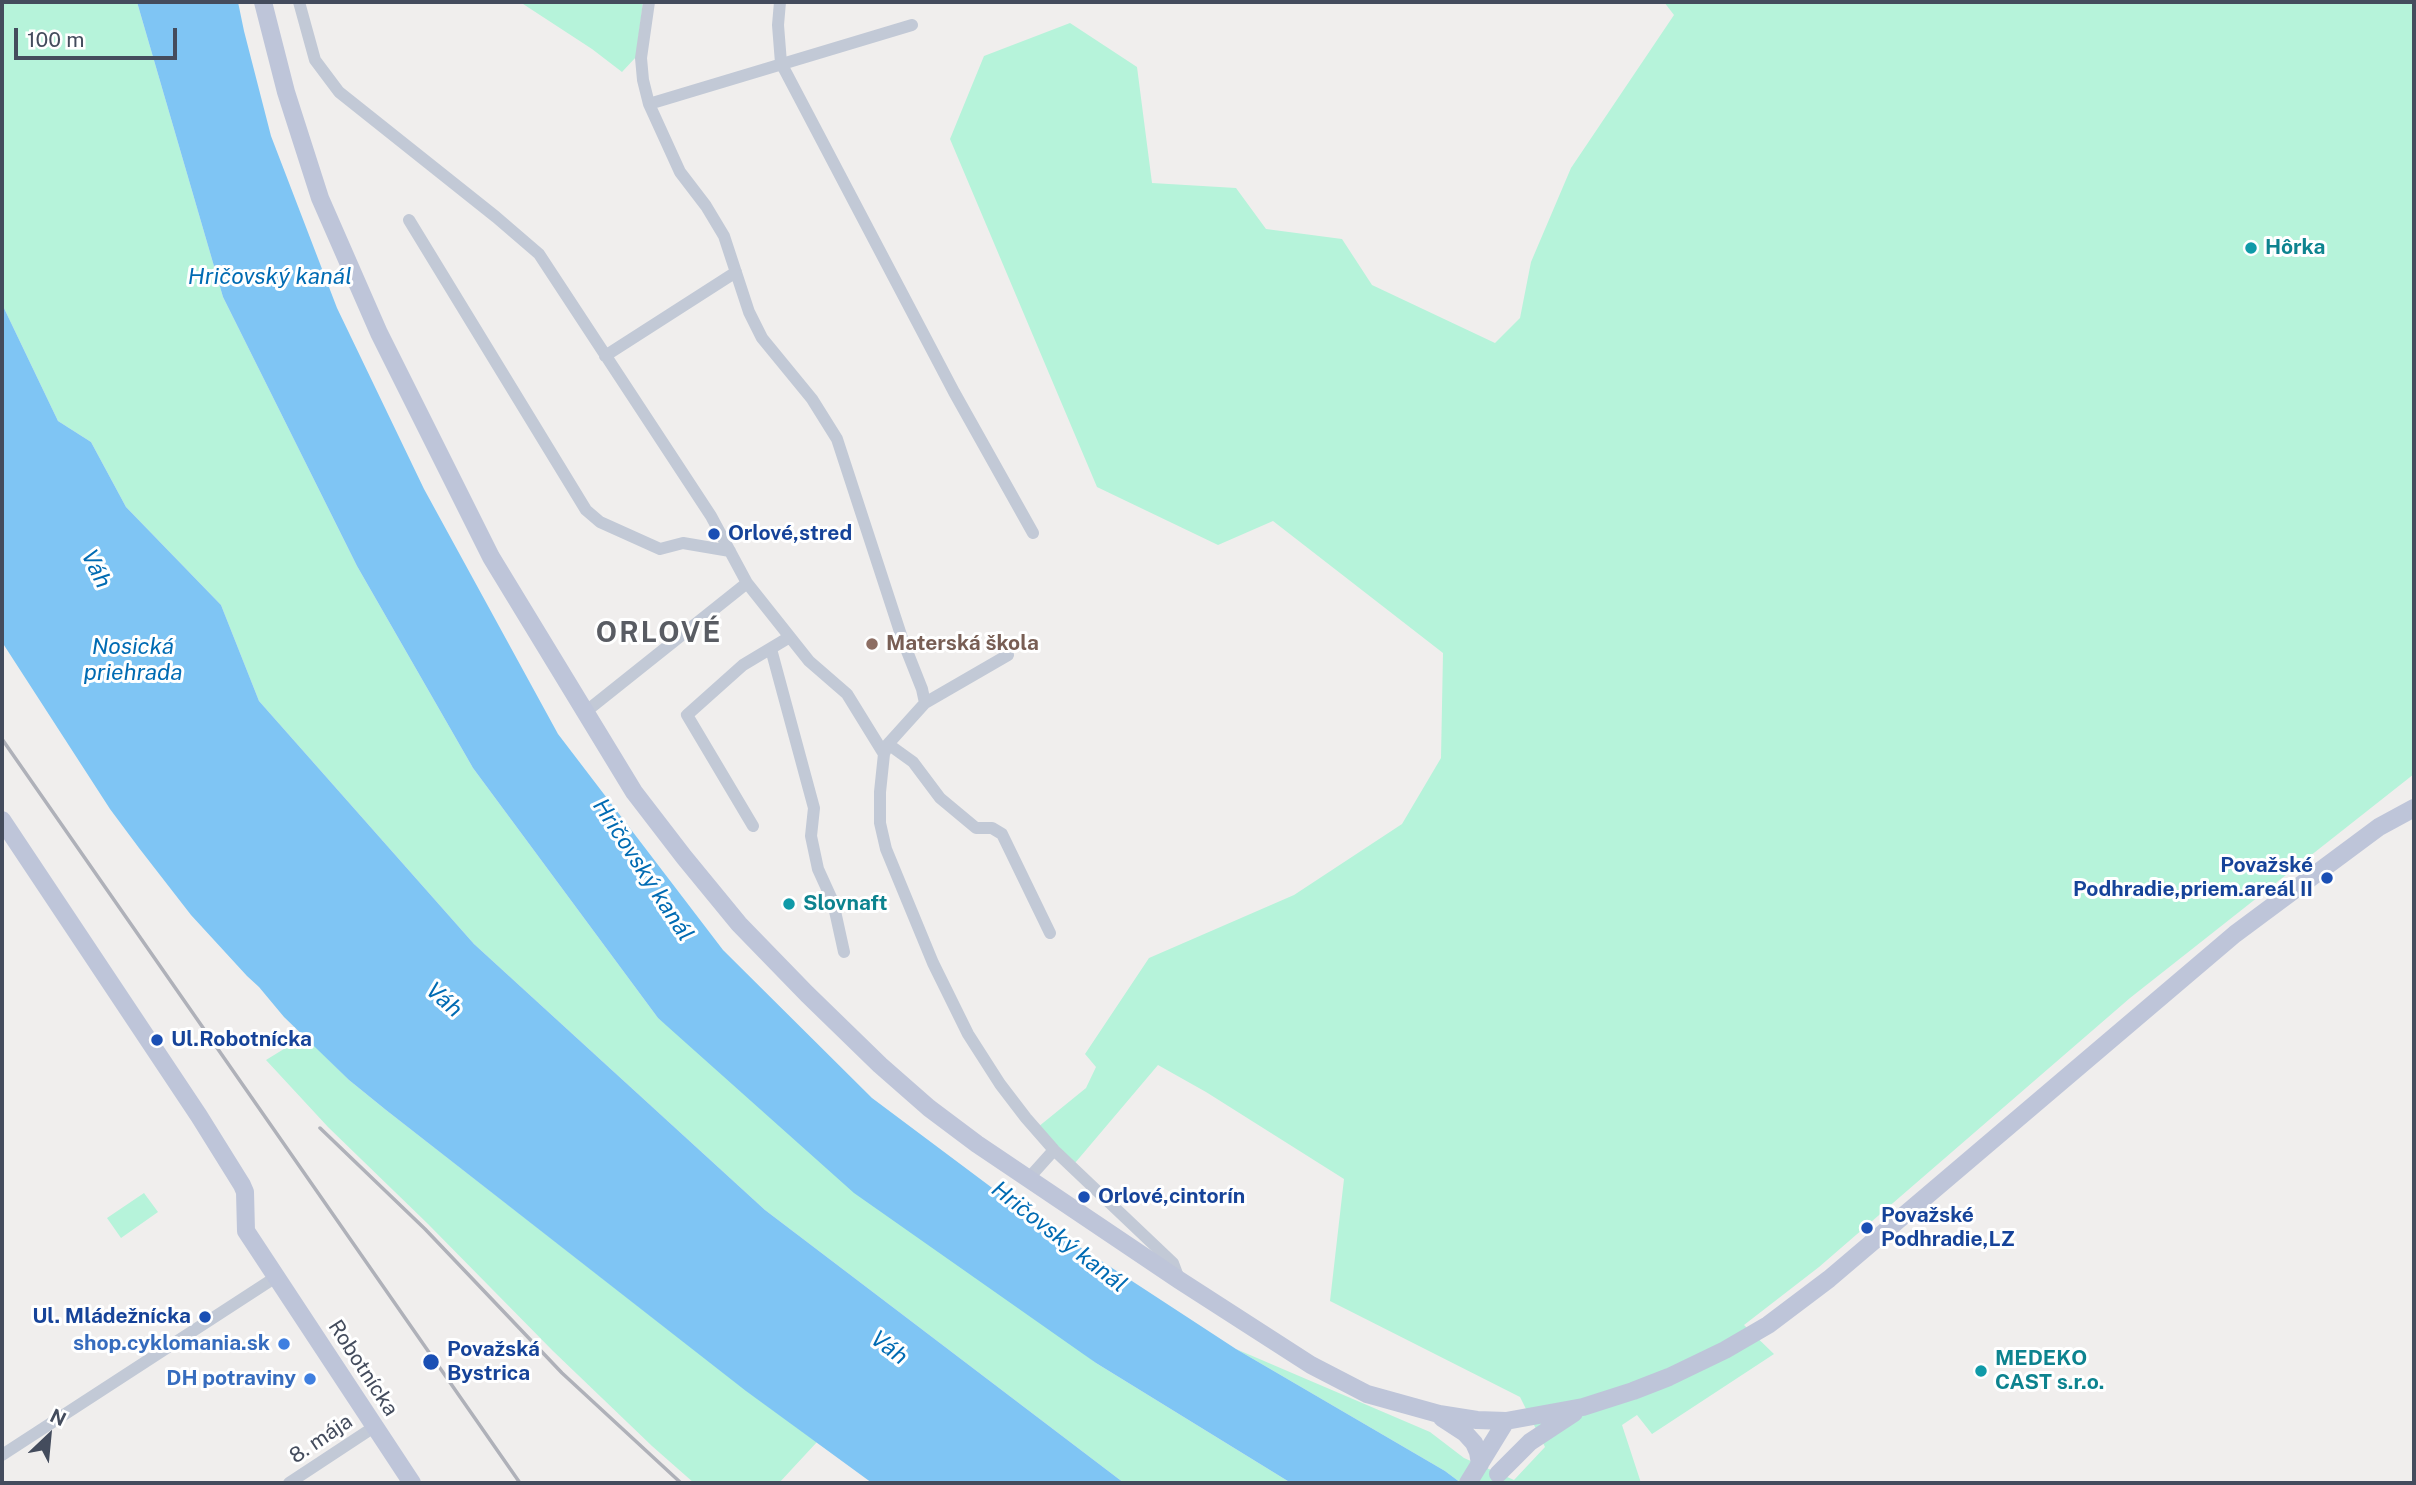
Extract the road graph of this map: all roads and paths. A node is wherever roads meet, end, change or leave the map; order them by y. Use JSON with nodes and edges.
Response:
{"nodes":[{"id":1,"x":263,"y":2,"type":"edge"},
{"id":2,"x":299,"y":2,"type":"edge"},
{"id":3,"x":649,"y":2,"type":"edge"},
{"id":4,"x":780,"y":2,"type":"edge"},
{"id":5,"x":912,"y":25,"type":"dead end"},
{"id":6,"x":781,"y":63,"type":"junction"},
{"id":7,"x":649,"y":104,"type":"junction"},
{"id":8,"x":409,"y":220,"type":"dead end"},
{"id":9,"x":736,"y":272,"type":"junction"},
{"id":10,"x":605,"y":356,"type":"junction"},
{"id":11,"x":1033,"y":533,"type":"dead end"},
{"id":12,"x":730,"y":551,"type":"junction"},
{"id":13,"x":747,"y":583,"type":"junction"},
{"id":14,"x":788,"y":638,"type":"junction"},
{"id":15,"x":771,"y":649,"type":"junction"},
{"id":16,"x":1008,"y":655,"type":"dead end"},
{"id":17,"x":925,"y":703,"type":"junction"},
{"id":18,"x":584,"y":713,"type":"junction"},
{"id":19,"x":886,"y":749,"type":"junction"},
{"id":20,"x":2414,"y":808,"type":"edge"},
{"id":21,"x":2,"y":820,"type":"edge"},
{"id":22,"x":753,"y":826,"type":"dead end"},
{"id":23,"x":1050,"y":933,"type":"dead end"},
{"id":24,"x":844,"y":952,"type":"dead end"},
{"id":25,"x":1054,"y":1150,"type":"junction"},
{"id":26,"x":1028,"y":1180,"type":"junction"},
{"id":27,"x":276,"y":1278,"type":"junction"},
{"id":28,"x":1179,"y":1280,"type":"junction"},
{"id":29,"x":1583,"y":1407,"type":"junction"},
{"id":30,"x":1435,"y":1413,"type":"junction"},
{"id":31,"x":1506,"y":1421,"type":"junction"},
{"id":32,"x":374,"y":1427,"type":"junction"},
{"id":33,"x":2,"y":1455,"type":"edge"},
{"id":34,"x":1473,"y":1474,"type":"edge"},
{"id":35,"x":308,"y":1478,"type":"edge"},
{"id":36,"x":1495,"y":1479,"type":"edge"},
{"id":37,"x":289,"y":1483,"type":"edge"},
{"id":38,"x":412,"y":1483,"type":"edge"}],
"edges":[{"from":1,"to":18,"type":"main road"},
{"from":2,"to":10,"type":"street"},
{"from":3,"to":7,"type":"street"},
{"from":4,"to":6,"type":"street"},
{"from":5,"to":6,"type":"street"},
{"from":6,"to":7,"type":"street"},
{"from":6,"to":11,"type":"street"},
{"from":7,"to":9,"type":"street"},
{"from":8,"to":12,"type":"street"},
{"from":9,"to":10,"type":"street"},
{"from":9,"to":17,"type":"street"},
{"from":10,"to":12,"type":"street"},
{"from":12,"to":13,"type":"street"},
{"from":13,"to":14,"type":"street"},
{"from":13,"to":18,"type":"street"},
{"from":14,"to":15,"type":"street"},
{"from":14,"to":19,"type":"street"},
{"from":15,"to":22,"type":"street"},
{"from":15,"to":24,"type":"street"},
{"from":16,"to":17,"type":"street"},
{"from":17,"to":19,"type":"street"},
{"from":18,"to":26,"type":"main road"},
{"from":19,"to":23,"type":"street"},
{"from":19,"to":25,"type":"street"},
{"from":20,"to":29,"type":"main road"},
{"from":21,"to":27,"type":"main road","name":"Robotnícka"},
{"from":25,"to":26,"type":"street"},
{"from":25,"to":28,"type":"street"},
{"from":26,"to":28,"type":"main road"},
{"from":27,"to":32,"type":"main road","name":"Robotnícka"},
{"from":27,"to":33,"type":"street"},
{"from":28,"to":30,"type":"main road"},
{"from":29,"to":31,"type":"main road"},
{"from":29,"to":36,"type":"main road"},
{"from":30,"to":31,"type":"main road"},
{"from":30,"to":34,"type":"main road"},
{"from":31,"to":34,"type":"main road"},
{"from":31,"to":36,"type":"main road"},
{"from":32,"to":35,"type":"street","name":"8. mája"},
{"from":32,"to":38,"type":"main road","name":"Robotnícka"},
{"from":35,"to":37,"type":"street","name":"8. mája"}]}
